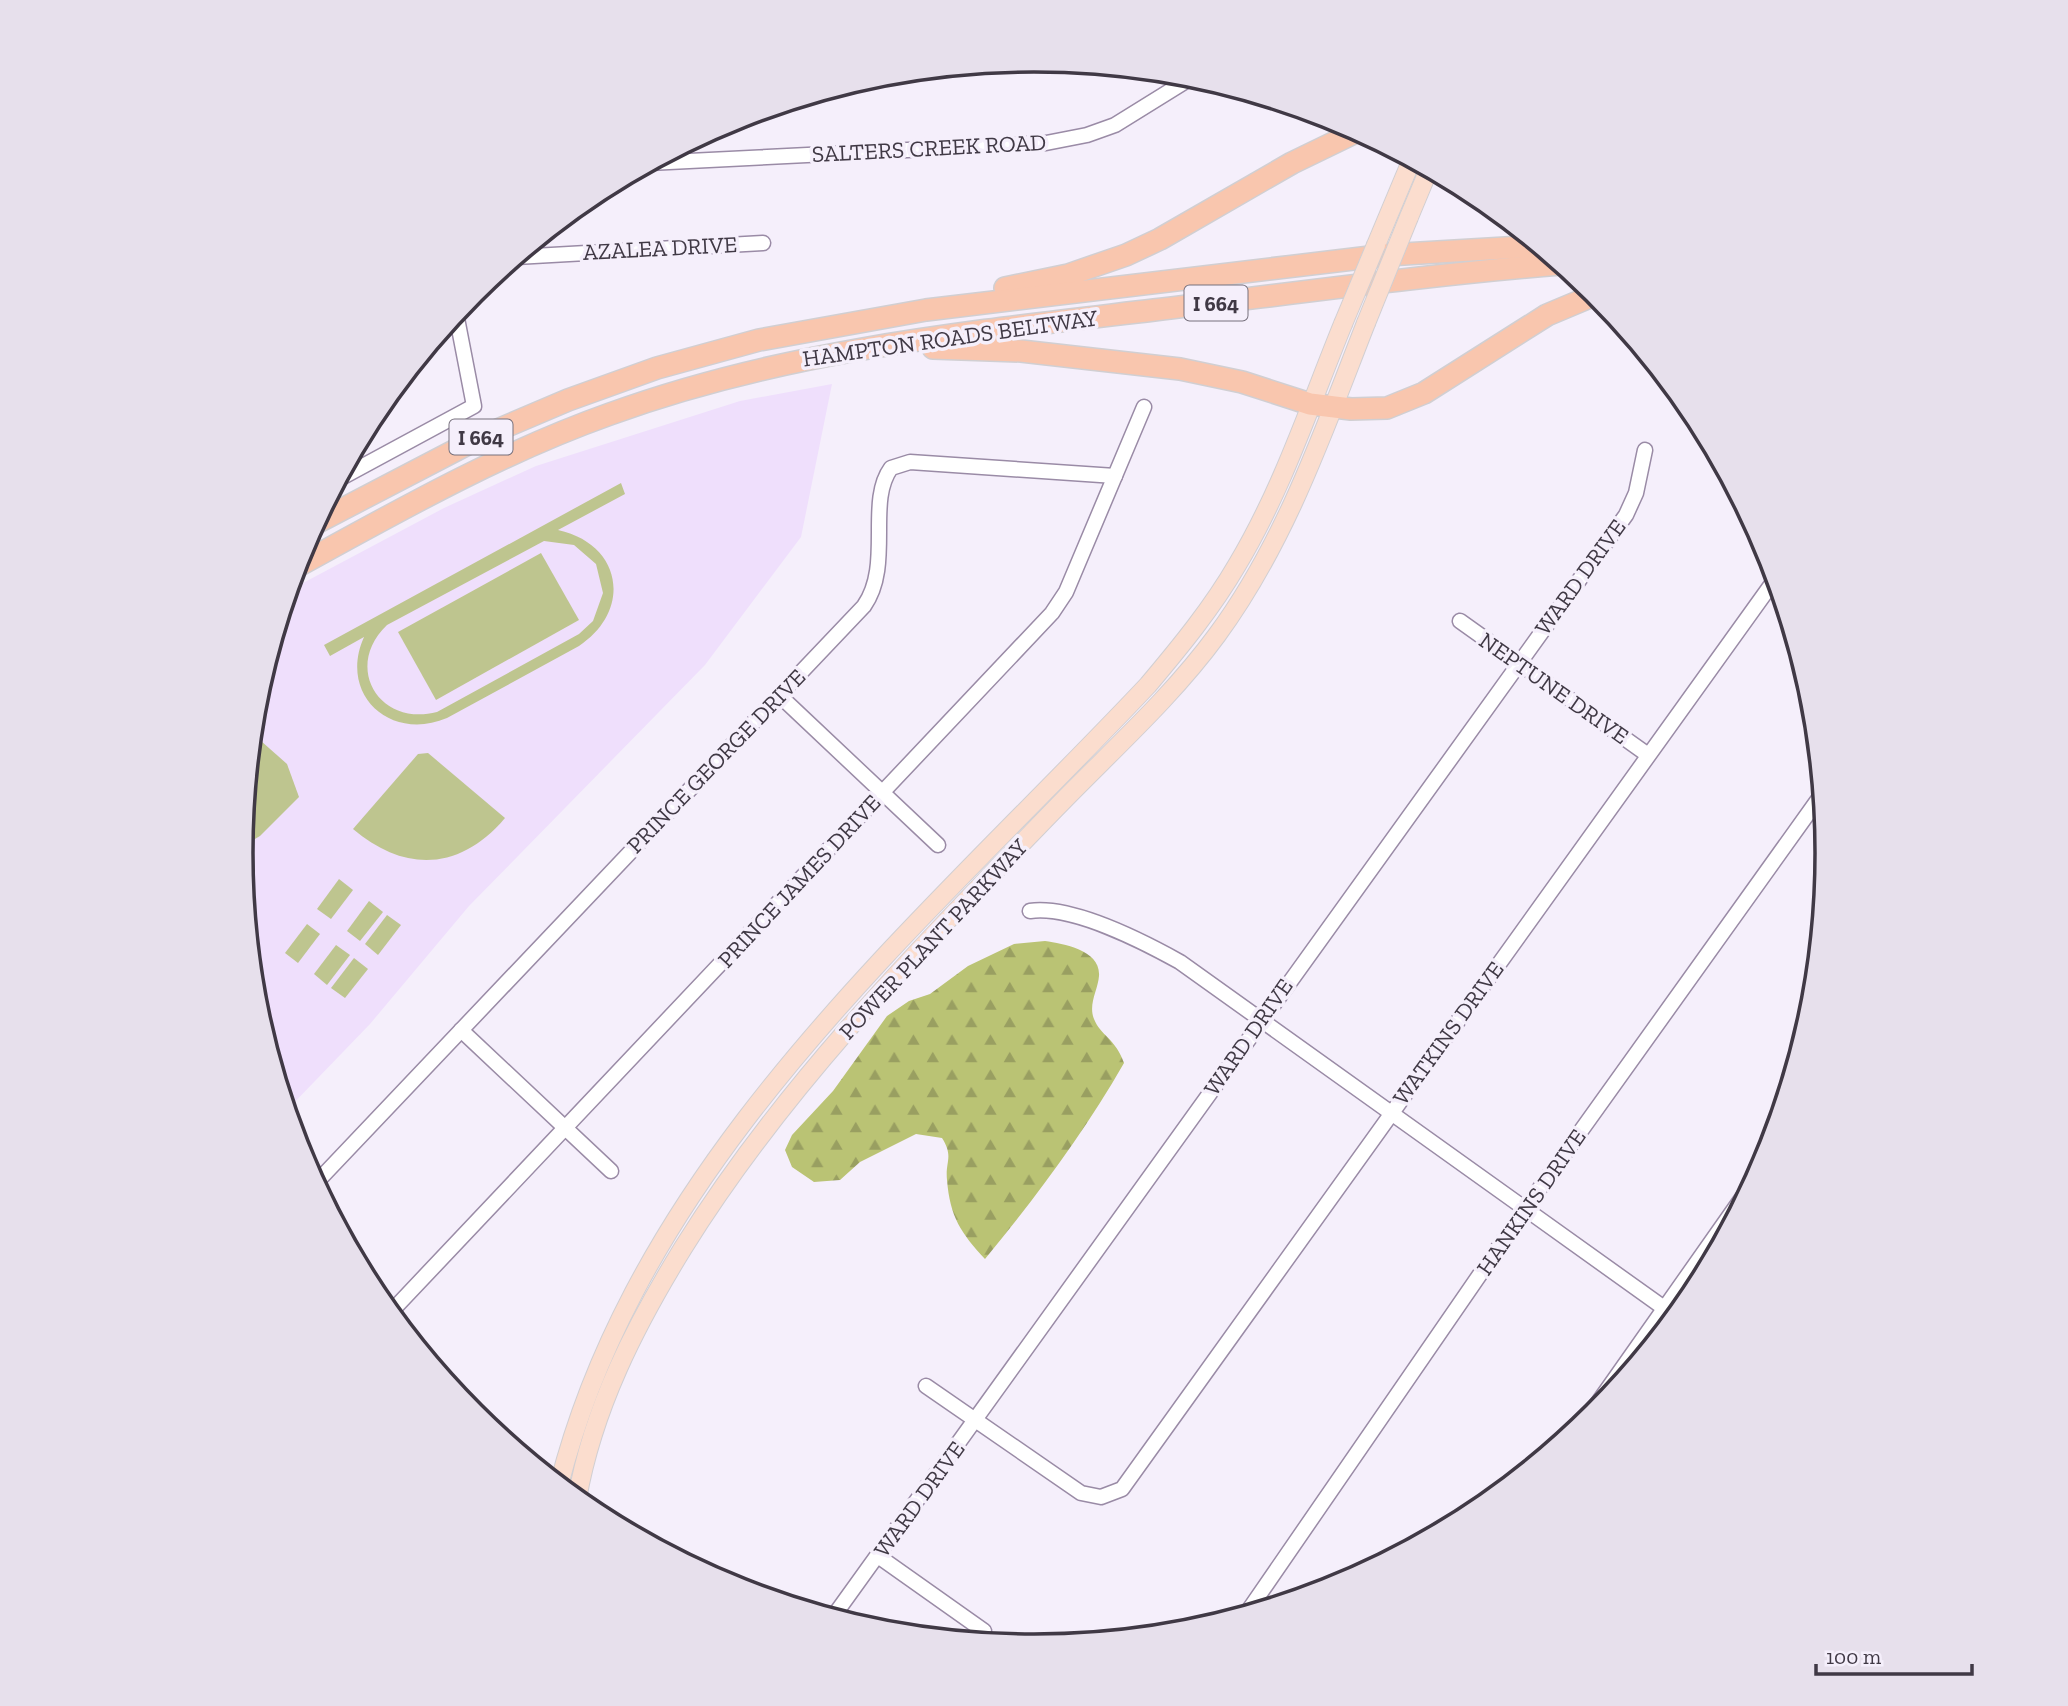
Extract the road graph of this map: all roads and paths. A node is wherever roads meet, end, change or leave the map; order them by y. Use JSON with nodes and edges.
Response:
{"nodes":[{"id":1,"x":1178,"y":86,"type":"edge"},
{"id":2,"x":1346,"y":137,"type":"edge"},
{"id":3,"x":669,"y":162,"type":"edge"},
{"id":4,"x":1409,"y":167,"type":"edge"},
{"id":5,"x":1426,"y":177,"type":"edge"},
{"id":6,"x":763,"y":243,"type":"dead end"},
{"id":7,"x":1526,"y":247,"type":"edge"},
{"id":8,"x":531,"y":256,"type":"edge"},
{"id":9,"x":1548,"y":265,"type":"edge"},
{"id":10,"x":1585,"y":300,"type":"edge"},
{"id":11,"x":926,"y":310,"type":"junction"},
{"id":12,"x":458,"y":326,"type":"edge"},
{"id":13,"x":872,"y":345,"type":"junction"},
{"id":14,"x":1310,"y":404,"type":"junction"},
{"id":15,"x":1144,"y":407,"type":"dead end"},
{"id":16,"x":1333,"y":407,"type":"junction"},
{"id":17,"x":1645,"y":450,"type":"dead end"},
{"id":18,"x":351,"y":472,"type":"edge"},
{"id":19,"x":1115,"y":476,"type":"junction"},
{"id":20,"x":329,"y":516,"type":"edge"},
{"id":21,"x":310,"y":559,"type":"edge"},
{"id":22,"x":1769,"y":588,"type":"edge"},
{"id":23,"x":1460,"y":621,"type":"dead end"},
{"id":24,"x":1518,"y":661,"type":"junction"},
{"id":25,"x":779,"y":695,"type":"junction"},
{"id":26,"x":1648,"y":755,"type":"junction"},
{"id":27,"x":883,"y":793,"type":"junction"},
{"id":28,"x":1814,"y":805,"type":"edge"},
{"id":29,"x":938,"y":845,"type":"dead end"},
{"id":30,"x":1030,"y":911,"type":"dead end"},
{"id":31,"x":1261,"y":1020,"type":"junction"},
{"id":32,"x":461,"y":1030,"type":"junction"},
{"id":33,"x":1392,"y":1111,"type":"junction"},
{"id":34,"x":565,"y":1128,"type":"junction"},
{"id":35,"x":611,"y":1171,"type":"dead end"},
{"id":36,"x":323,"y":1176,"type":"edge"},
{"id":37,"x":1525,"y":1209,"type":"junction"},
{"id":38,"x":1716,"y":1235,"type":"edge"},
{"id":39,"x":397,"y":1305,"type":"edge"},
{"id":40,"x":1664,"y":1308,"type":"junction"},
{"id":41,"x":1627,"y":1361,"type":"edge"},
{"id":42,"x":926,"y":1386,"type":"dead end"},
{"id":43,"x":977,"y":1419,"type":"junction"},
{"id":44,"x":562,"y":1476,"type":"edge"},
{"id":45,"x":580,"y":1489,"type":"edge"},
{"id":46,"x":878,"y":1556,"type":"junction"},
{"id":47,"x":1254,"y":1603,"type":"edge"},
{"id":48,"x":839,"y":1609,"type":"edge"},
{"id":49,"x":984,"y":1631,"type":"dead end"}],
"edges":[{"from":1,"to":3,"type":"street","name":"SALTERS CREEK ROAD"},
{"from":2,"to":11,"type":"highway"},
{"from":4,"to":14,"type":"main road","name":"POWER PLANT PARKWAY","bridge":true},
{"from":5,"to":16,"type":"main road","name":"POWER PLANT PARKWAY","bridge":true},
{"from":6,"to":8,"type":"street","name":"AZALEA DRIVE"},
{"from":7,"to":11,"type":"highway","name":"HAMPTON ROADS BELTWAY","number":"I 664"},
{"from":9,"to":13,"type":"highway","name":"HAMPTON ROADS BELTWAY","number":"I 664"},
{"from":10,"to":16,"type":"highway"},
{"from":11,"to":20,"type":"highway","name":"HAMPTON ROADS BELTWAY","number":"I 664"},
{"from":12,"to":18,"type":"street"},
{"from":13,"to":14,"type":"highway"},
{"from":13,"to":21,"type":"highway","name":"HAMPTON ROADS BELTWAY","number":"I 664"},
{"from":14,"to":16,"type":"highway"},
{"from":14,"to":44,"type":"main road","name":"POWER PLANT PARKWAY"},
{"from":15,"to":19,"type":"street","name":"PRINCE JAMES DRIVE"},
{"from":16,"to":45,"type":"main road","name":"POWER PLANT PARKWAY"},
{"from":17,"to":24,"type":"street","name":"WARD DRIVE"},
{"from":19,"to":25,"type":"street","name":"PRINCE GEORGE DRIVE"},
{"from":19,"to":27,"type":"street","name":"PRINCE JAMES DRIVE"},
{"from":22,"to":26,"type":"street","name":"WATKINS DRIVE"},
{"from":23,"to":24,"type":"street","name":"NEPTUNE DRIVE"},
{"from":24,"to":26,"type":"street","name":"NEPTUNE DRIVE"},
{"from":24,"to":31,"type":"street","name":"WARD DRIVE"},
{"from":25,"to":27,"type":"street"},
{"from":25,"to":32,"type":"street","name":"PRINCE GEORGE DRIVE"},
{"from":26,"to":33,"type":"street","name":"WATKINS DRIVE"},
{"from":27,"to":29,"type":"street"},
{"from":27,"to":34,"type":"street","name":"PRINCE JAMES DRIVE"},
{"from":28,"to":37,"type":"street","name":"HANKINS DRIVE"},
{"from":30,"to":31,"type":"street"},
{"from":31,"to":33,"type":"street"},
{"from":31,"to":43,"type":"street","name":"WARD DRIVE"},
{"from":32,"to":34,"type":"street"},
{"from":32,"to":36,"type":"street","name":"PRINCE GEORGE DRIVE"},
{"from":33,"to":37,"type":"street"},
{"from":33,"to":43,"type":"street","name":"WATKINS DRIVE"},
{"from":34,"to":35,"type":"street"},
{"from":34,"to":39,"type":"street","name":"PRINCE JAMES DRIVE"},
{"from":37,"to":40,"type":"street"},
{"from":37,"to":47,"type":"street","name":"HANKINS DRIVE"},
{"from":38,"to":40,"type":"street"},
{"from":40,"to":41,"type":"street"},
{"from":42,"to":43,"type":"street"},
{"from":43,"to":46,"type":"street","name":"WARD DRIVE"},
{"from":46,"to":48,"type":"street","name":"WARD DRIVE"},
{"from":46,"to":49,"type":"street"}]}
